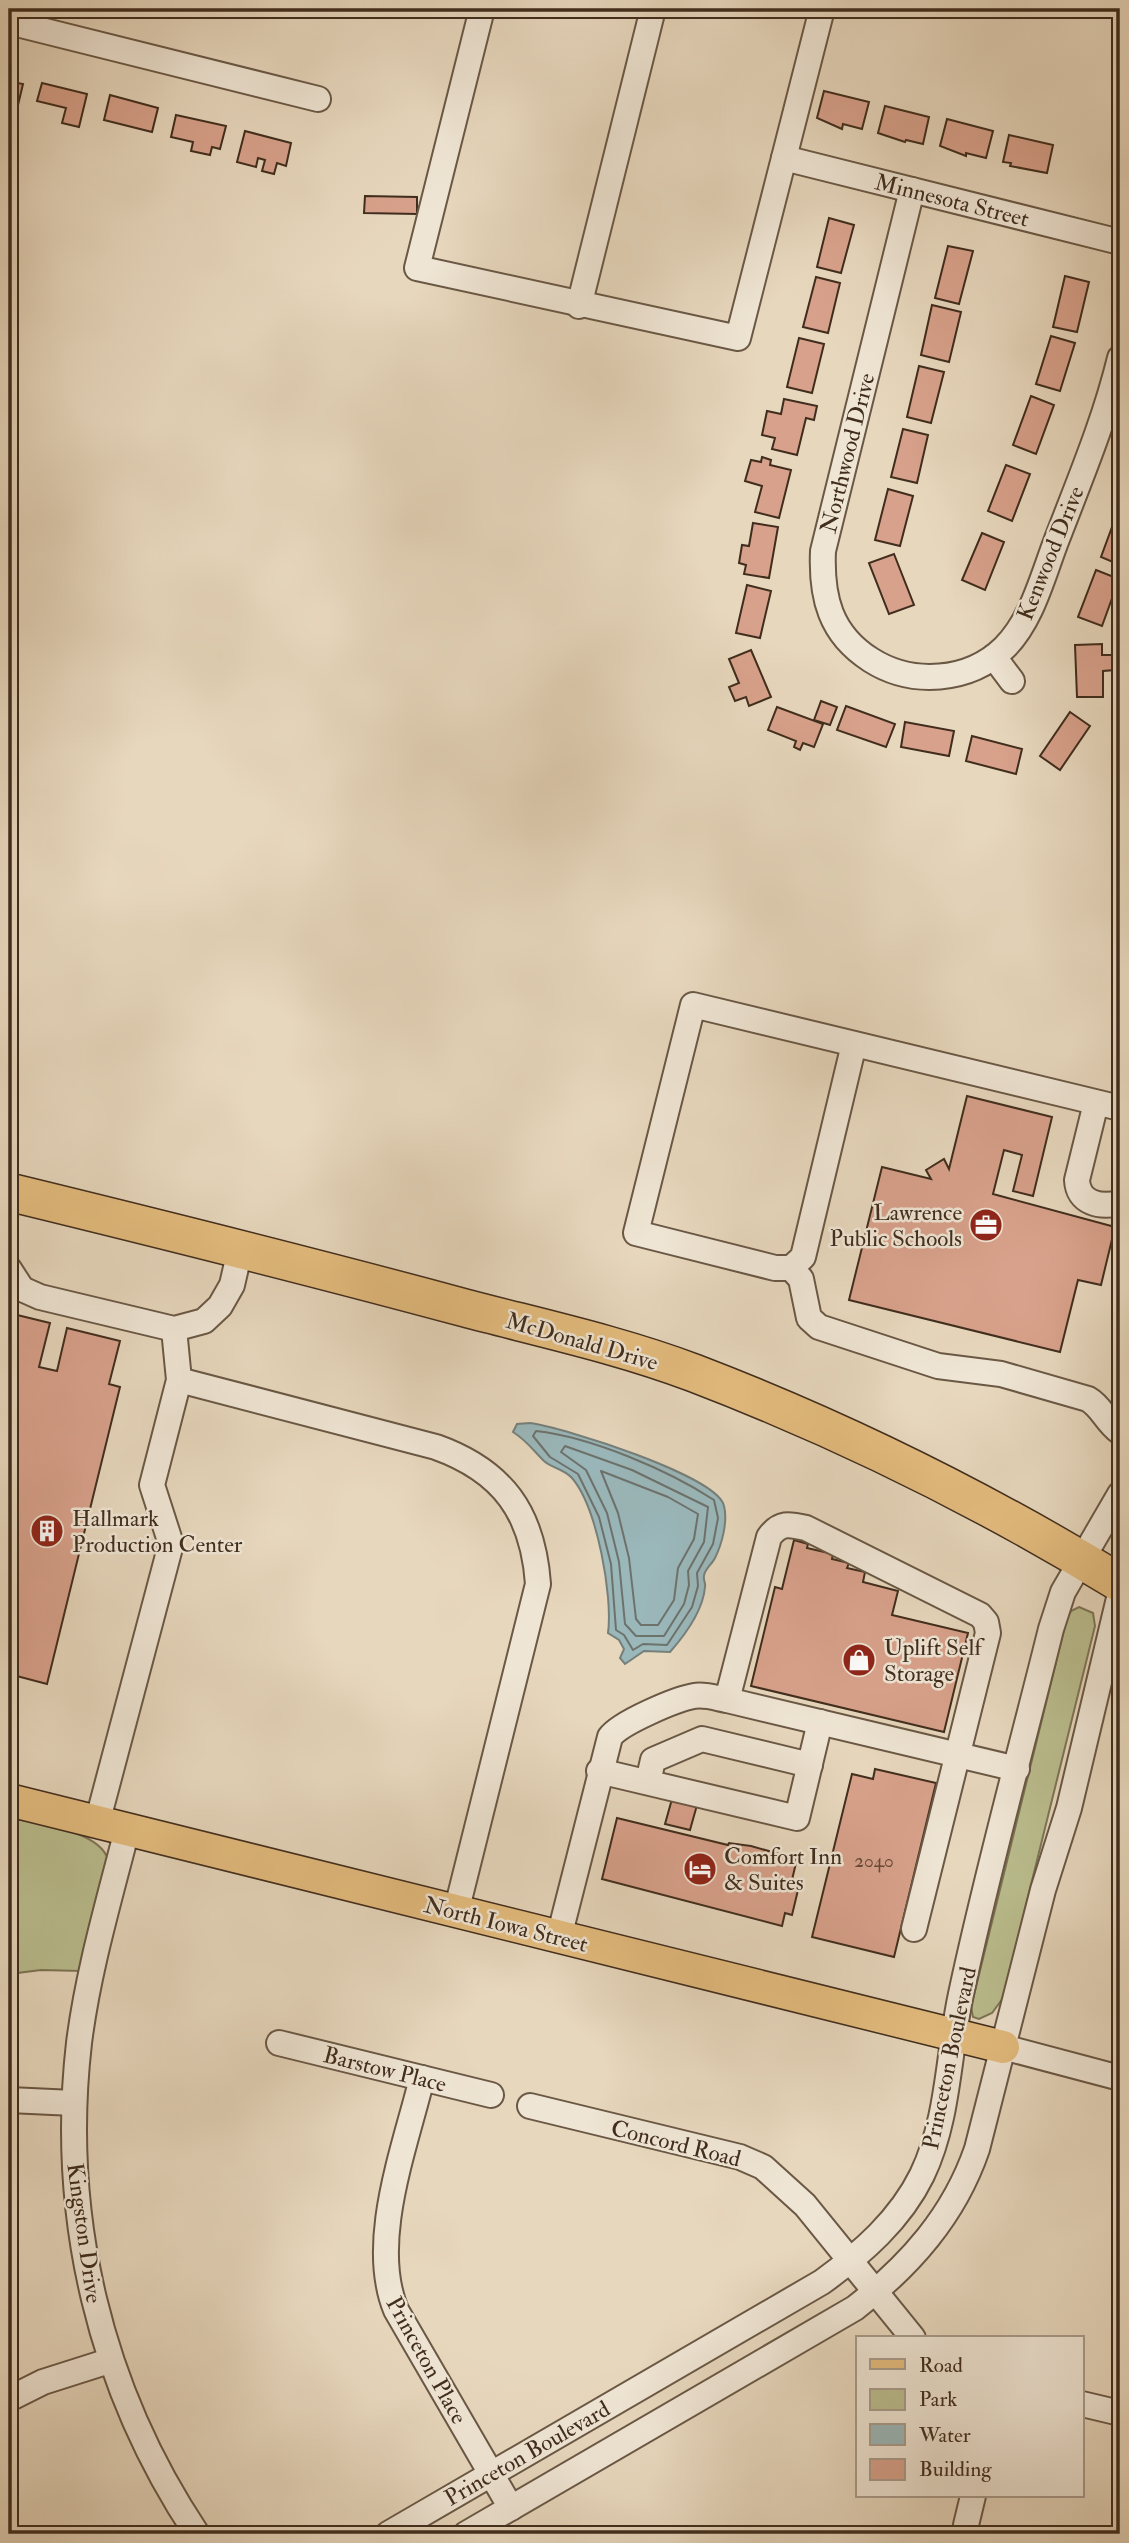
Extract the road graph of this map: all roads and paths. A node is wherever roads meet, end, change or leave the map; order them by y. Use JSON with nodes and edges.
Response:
{"nodes":[{"id":1,"x":482,"y":9,"type":"edge"},
{"id":2,"x":653,"y":9,"type":"edge"},
{"id":3,"x":822,"y":9,"type":"edge"},
{"id":4,"x":9,"y":22,"type":"edge"},
{"id":5,"x":318,"y":99,"type":"dead end"},
{"id":6,"x":784,"y":158,"type":"junction"},
{"id":7,"x":912,"y":190,"type":"junction"},
{"id":8,"x":1120,"y":242,"type":"edge"},
{"id":9,"x":579,"y":306,"type":"junction"},
{"id":10,"x":1120,"y":358,"type":"edge"},
{"id":11,"x":994,"y":657,"type":"junction"},
{"id":12,"x":911,"y":676,"type":"joint"},
{"id":13,"x":1012,"y":681,"type":"dead end"},
{"id":14,"x":854,"y":1044,"type":"junction"},
{"id":15,"x":1108,"y":1106,"type":"edge"},
{"id":16,"x":10,"y":1200,"type":"edge"},
{"id":17,"x":1120,"y":1203,"type":"edge"},
{"id":18,"x":240,"y":1250,"type":"junction"},
{"id":19,"x":791,"y":1268,"type":"junction"},
{"id":20,"x":9,"y":1269,"type":"edge"},
{"id":21,"x":174,"y":1329,"type":"junction"},
{"id":22,"x":179,"y":1380,"type":"junction"},
{"id":23,"x":1120,"y":1432,"type":"edge"},
{"id":24,"x":1120,"y":1494,"type":"edge"},
{"id":25,"x":1081,"y":1559,"type":"junction"},
{"id":26,"x":1120,"y":1583,"type":"edge"},
{"id":27,"x":1120,"y":1594,"type":"edge"},
{"id":28,"x":727,"y":1700,"type":"junction"},
{"id":29,"x":820,"y":1722,"type":"junction"},
{"id":30,"x":958,"y":1755,"type":"junction"},
{"id":31,"x":810,"y":1765,"type":"junction"},
{"id":32,"x":1017,"y":1769,"type":"junction"},
{"id":33,"x":599,"y":1771,"type":"junction"},
{"id":34,"x":648,"y":1782,"type":"junction"},
{"id":35,"x":9,"y":1801,"type":"edge"},
{"id":36,"x":112,"y":1827,"type":"junction"},
{"id":37,"x":456,"y":1912,"type":"junction"},
{"id":38,"x":915,"y":1929,"type":"dead end"},
{"id":39,"x":559,"y":1937,"type":"junction"},
{"id":40,"x":955,"y":2035,"type":"junction"},
{"id":41,"x":278,"y":2043,"type":"dead end"},
{"id":42,"x":1003,"y":2047,"type":"junction"},
{"id":43,"x":422,"y":2078,"type":"junction"},
{"id":44,"x":1120,"y":2078,"type":"edge"},
{"id":45,"x":491,"y":2095,"type":"dead end"},
{"id":46,"x":9,"y":2100,"type":"edge"},
{"id":47,"x":74,"y":2103,"type":"junction"},
{"id":48,"x":530,"y":2106,"type":"dead end"},
{"id":49,"x":850,"y":2262,"type":"junction"},
{"id":50,"x":875,"y":2292,"type":"junction"},
{"id":51,"x":911,"y":2336,"type":"edge"},
{"id":52,"x":109,"y":2361,"type":"junction"},
{"id":53,"x":9,"y":2399,"type":"edge"},
{"id":54,"x":1084,"y":2404,"type":"edge"},
{"id":55,"x":1120,"y":2413,"type":"edge"},
{"id":56,"x":491,"y":2473,"type":"junction"},
{"id":57,"x":973,"y":2498,"type":"edge"},
{"id":58,"x":511,"y":2508,"type":"junction"},
{"id":59,"x":966,"y":2525,"type":"dead end"},
{"id":60,"x":198,"y":2534,"type":"edge"},
{"id":61,"x":388,"y":2534,"type":"edge"},
{"id":62,"x":466,"y":2534,"type":"edge"}],
"edges":[{"from":1,"to":9,"type":"street"},
{"from":2,"to":9,"type":"street"},
{"from":3,"to":6,"type":"street"},
{"from":4,"to":5,"type":"street"},
{"from":6,"to":7,"type":"street","name":"Minnesota Street"},
{"from":6,"to":9,"type":"street"},
{"from":7,"to":8,"type":"street","name":"Minnesota Street"},
{"from":7,"to":12,"type":"street","name":"Northwood Drive"},
{"from":10,"to":11,"type":"street","name":"Kenwood Drive"},
{"from":11,"to":12,"type":"street","name":"Kenwood Drive"},
{"from":11,"to":13,"type":"street"},
{"from":14,"to":15,"type":"street"},
{"from":14,"to":19,"type":"street"},
{"from":14,"to":19,"type":"street"},
{"from":15,"to":17,"type":"street"},
{"from":16,"to":18,"type":"highway","name":"McDonald Drive"},
{"from":18,"to":21,"type":"street"},
{"from":18,"to":25,"type":"highway","name":"McDonald Drive"},
{"from":19,"to":23,"type":"street"},
{"from":20,"to":21,"type":"street"},
{"from":21,"to":22,"type":"street"},
{"from":22,"to":36,"type":"street","name":"Kingston Drive"},
{"from":22,"to":37,"type":"street"},
{"from":24,"to":25,"type":"street","name":"Princeton Boulevard"},
{"from":25,"to":26,"type":"highway","name":"McDonald Drive"},
{"from":25,"to":32,"type":"street","name":"Princeton Boulevard"},
{"from":27,"to":42,"type":"street","name":"Princeton Boulevard"},
{"from":28,"to":29,"type":"street"},
{"from":28,"to":30,"type":"street"},
{"from":28,"to":33,"type":"street"},
{"from":29,"to":30,"type":"street"},
{"from":29,"to":31,"type":"street"},
{"from":30,"to":32,"type":"street"},
{"from":30,"to":38,"type":"street"},
{"from":31,"to":34,"type":"street"},
{"from":31,"to":34,"type":"street"},
{"from":32,"to":40,"type":"street","name":"Princeton Boulevard"},
{"from":33,"to":34,"type":"street"},
{"from":33,"to":39,"type":"street"},
{"from":35,"to":36,"type":"main road","name":"North Iowa Street"},
{"from":36,"to":37,"type":"main road","name":"North Iowa Street"},
{"from":36,"to":47,"type":"street","name":"Kingston Drive"},
{"from":37,"to":39,"type":"main road","name":"North Iowa Street"},
{"from":39,"to":40,"type":"main road","name":"North Iowa Street"},
{"from":40,"to":42,"type":"main road","name":"North Iowa Street"},
{"from":40,"to":49,"type":"street","name":"Princeton Boulevard"},
{"from":41,"to":43,"type":"street","name":"Barstow Place"},
{"from":42,"to":44,"type":"street"},
{"from":42,"to":50,"type":"street","name":"Princeton Boulevard"},
{"from":43,"to":45,"type":"street","name":"Barstow Place"},
{"from":43,"to":56,"type":"street","name":"Princeton Place"},
{"from":46,"to":47,"type":"street"},
{"from":47,"to":52,"type":"street","name":"Kingston Drive"},
{"from":48,"to":49,"type":"street","name":"Concord Road"},
{"from":49,"to":50,"type":"street","name":"Concord Road"},
{"from":49,"to":56,"type":"street","name":"Princeton Boulevard"},
{"from":50,"to":51,"type":"street","name":"Concord Road"},
{"from":50,"to":58,"type":"street","name":"Princeton Boulevard"},
{"from":52,"to":53,"type":"street"},
{"from":52,"to":60,"type":"street","name":"Kingston Drive"},
{"from":54,"to":55,"type":"street"},
{"from":56,"to":58,"type":"street","name":"Princeton Place"},
{"from":56,"to":61,"type":"street","name":"Princeton Boulevard"},
{"from":57,"to":59,"type":"street"},
{"from":58,"to":62,"type":"street","name":"Princeton Boulevard"}]}
